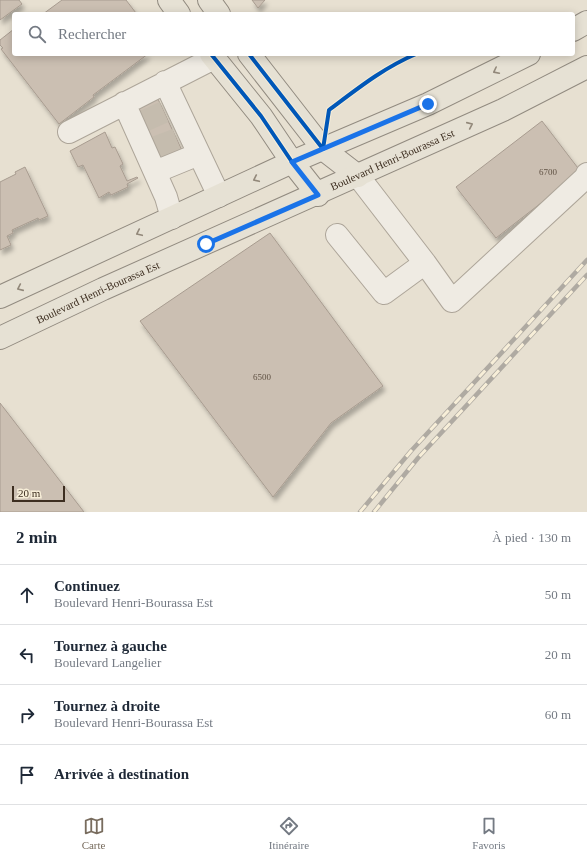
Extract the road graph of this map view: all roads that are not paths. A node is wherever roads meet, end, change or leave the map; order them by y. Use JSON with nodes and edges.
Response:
{"nodes":[{"id":1,"x":169,"y":0,"type":"edge"},
{"id":2,"x":209,"y":0,"type":"edge"},
{"id":3,"x":178,"y":12,"type":"edge"},
{"id":4,"x":218,"y":12,"type":"edge"},
{"id":5,"x":587,"y":22,"type":"edge"},
{"id":6,"x":575,"y":29,"type":"edge"},
{"id":7,"x":212,"y":56,"type":"edge"},
{"id":8,"x":251,"y":56,"type":"edge"},
{"id":9,"x":525,"y":56,"type":"edge"},
{"id":10,"x":587,"y":67,"type":"edge"},
{"id":11,"x":165,"y":82,"type":"junction"},
{"id":12,"x":124,"y":103,"type":"junction"},
{"id":13,"x":69,"y":132,"type":"dead end"},
{"id":14,"x":323,"y":149,"type":"junction"},
{"id":15,"x":199,"y":154,"type":"junction"},
{"id":16,"x":292,"y":162,"type":"junction"},
{"id":17,"x":155,"y":172,"type":"junction"},
{"id":18,"x":587,"y":174,"type":"edge"},
{"id":19,"x":358,"y":176,"type":"junction"},
{"id":20,"x":318,"y":195,"type":"junction"},
{"id":21,"x":219,"y":196,"type":"junction"},
{"id":22,"x":172,"y":218,"type":"junction"},
{"id":23,"x":337,"y":235,"type":"dead end"},
{"id":24,"x":425,"y":263,"type":"junction"},
{"id":25,"x":0,"y":297,"type":"edge"},
{"id":26,"x":0,"y":338,"type":"edge"}],
"edges":[{"from":1,"to":3,"type":"main road"},
{"from":2,"to":4,"type":"main road"},
{"from":5,"to":6,"type":"main road"},
{"from":7,"to":11,"type":"lane"},
{"from":7,"to":16,"type":"main road"},
{"from":8,"to":14,"type":"main road"},
{"from":9,"to":14,"type":"main road","one_way":true},
{"from":19,"to":10,"type":"main road","name":"Boulevard Henri-Bourassa Est","one_way":true},
{"from":11,"to":12,"type":"lane"},
{"from":11,"to":15,"type":"lane"},
{"from":12,"to":13,"type":"lane"},
{"from":12,"to":17,"type":"lane"},
{"from":14,"to":16,"type":"main road"},
{"from":14,"to":19,"type":"main road"},
{"from":15,"to":17,"type":"lane"},
{"from":15,"to":21,"type":"lane"},
{"from":16,"to":20,"type":"main road"},
{"from":16,"to":21,"type":"main road","one_way":true},
{"from":17,"to":22,"type":"lane"},
{"from":18,"to":24,"type":"lane"},
{"from":19,"to":20,"type":"main road","name":"Boulevard Henri-Bourassa Est"},
{"from":19,"to":24,"type":"lane"},
{"from":20,"to":26,"type":"main road","name":"Boulevard Henri-Bourassa Est"},
{"from":21,"to":22,"type":"main road"},
{"from":22,"to":25,"type":"main road","one_way":true},
{"from":23,"to":24,"type":"lane"}]}
